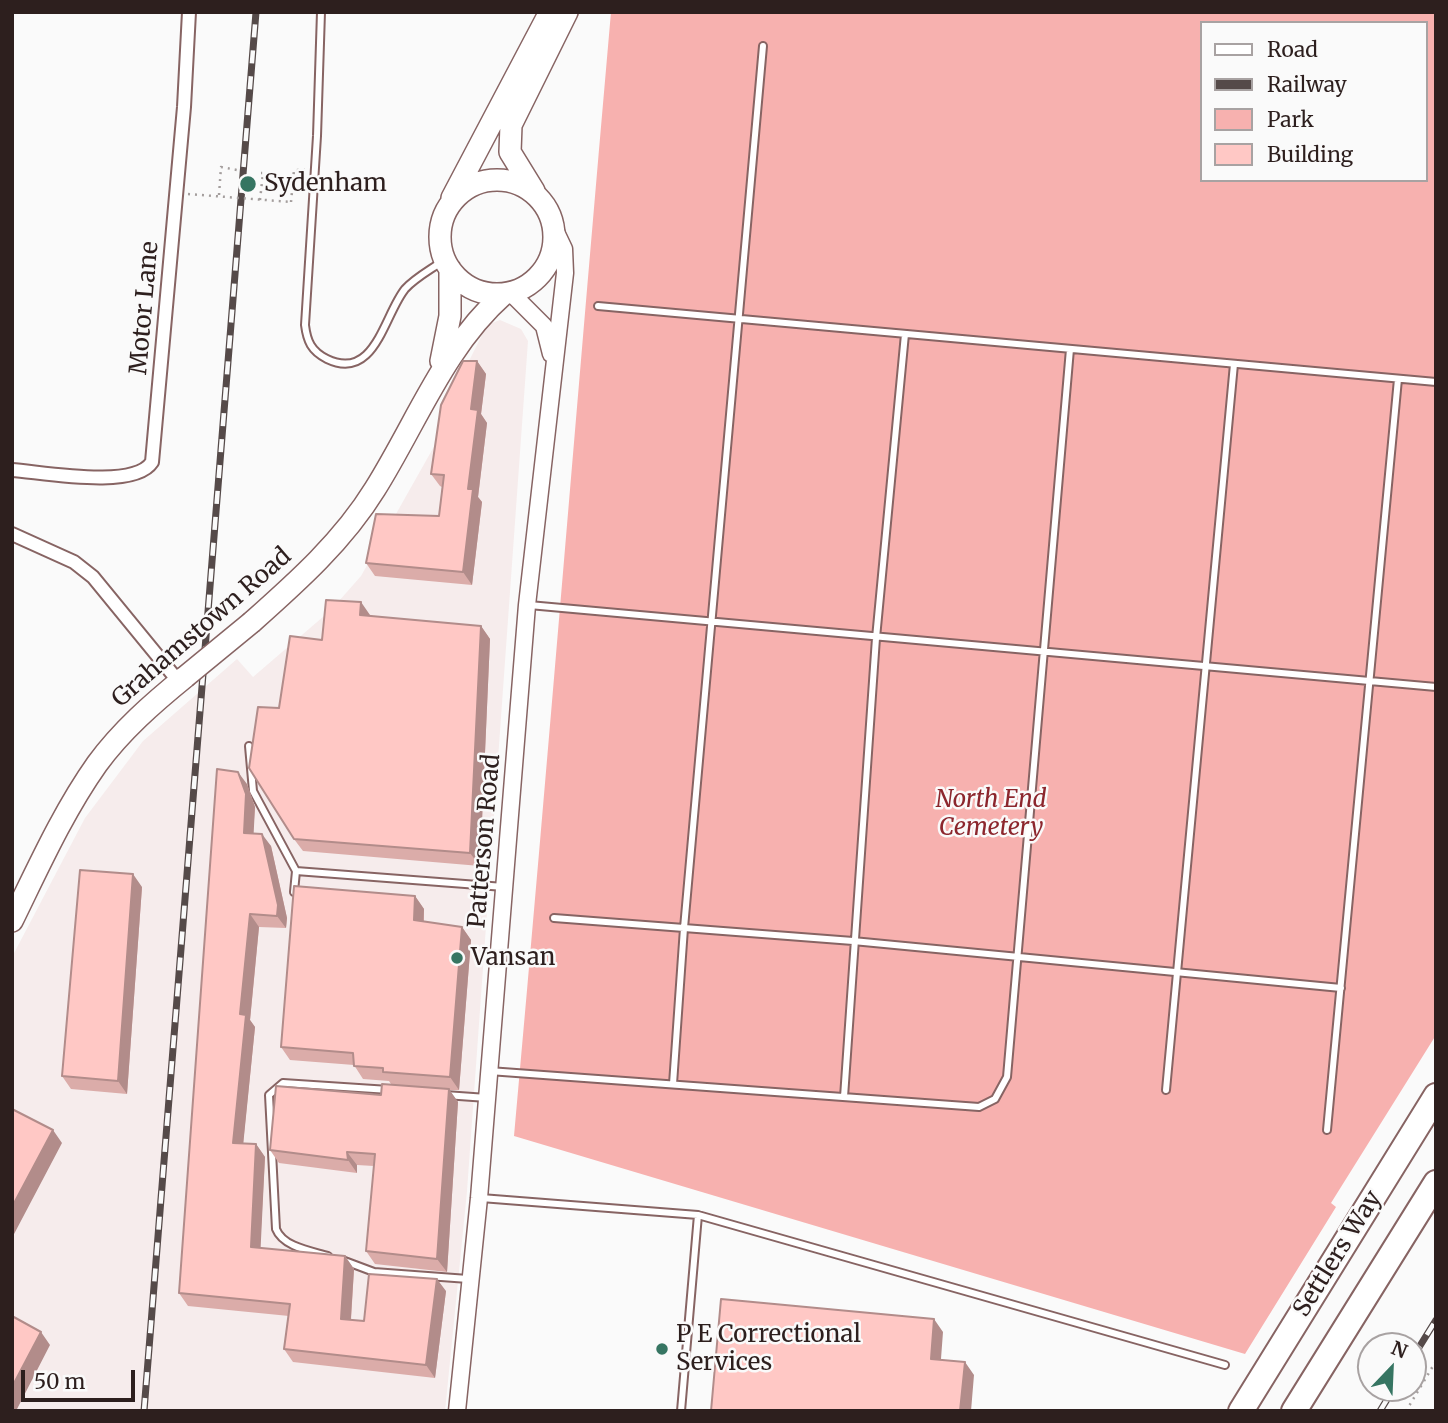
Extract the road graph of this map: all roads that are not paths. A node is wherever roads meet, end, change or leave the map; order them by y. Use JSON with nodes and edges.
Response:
{"nodes":[{"id":1,"x":189,"y":12,"type":"edge"},
{"id":2,"x":321,"y":12,"type":"edge"},
{"id":3,"x":550,"y":12,"type":"edge"},
{"id":4,"x":567,"y":12,"type":"edge"},
{"id":5,"x":763,"y":46,"type":"dead end"},
{"id":6,"x":535,"y":193,"type":"junction"},
{"id":7,"x":450,"y":203,"type":"junction"},
{"id":8,"x":555,"y":230,"type":"junction"},
{"id":9,"x":447,"y":264,"type":"junction"},
{"id":10,"x":508,"y":293,"type":"junction"},
{"id":11,"x":598,"y":306,"type":"dead end"},
{"id":12,"x":740,"y":319,"type":"junction"},
{"id":13,"x":905,"y":334,"type":"junction"},
{"id":14,"x":1069,"y":349,"type":"junction"},
{"id":15,"x":552,"y":359,"type":"junction"},
{"id":16,"x":1234,"y":364,"type":"junction"},
{"id":17,"x":1398,"y":379,"type":"junction"},
{"id":18,"x":436,"y":380,"type":"junction"},
{"id":19,"x":1436,"y":382,"type":"edge"},
{"id":20,"x":12,"y":470,"type":"edge"},
{"id":21,"x":12,"y":534,"type":"edge"},
{"id":22,"x":527,"y":605,"type":"junction"},
{"id":23,"x":713,"y":623,"type":"junction"},
{"id":24,"x":876,"y":638,"type":"junction"},
{"id":25,"x":1043,"y":652,"type":"junction"},
{"id":26,"x":1208,"y":665,"type":"junction"},
{"id":27,"x":182,"y":680,"type":"junction"},
{"id":28,"x":1370,"y":680,"type":"junction"},
{"id":29,"x":1436,"y":687,"type":"edge"},
{"id":30,"x":249,"y":746,"type":"edge"},
{"id":31,"x":296,"y":871,"type":"junction"},
{"id":32,"x":504,"y":887,"type":"junction"},
{"id":33,"x":294,"y":896,"type":"edge"},
{"id":34,"x":554,"y":918,"type":"dead end"},
{"id":35,"x":12,"y":921,"type":"edge"},
{"id":36,"x":684,"y":928,"type":"junction"},
{"id":37,"x":853,"y":942,"type":"junction"},
{"id":38,"x":1017,"y":956,"type":"junction"},
{"id":39,"x":1178,"y":974,"type":"junction"},
{"id":40,"x":1341,"y":988,"type":"junction"},
{"id":41,"x":489,"y":1071,"type":"junction"},
{"id":42,"x":673,"y":1084,"type":"junction"},
{"id":43,"x":394,"y":1090,"type":"edge"},
{"id":44,"x":1166,"y":1090,"type":"dead end"},
{"id":45,"x":435,"y":1094,"type":"edge"},
{"id":46,"x":1436,"y":1096,"type":"edge"},
{"id":47,"x":844,"y":1097,"type":"junction"},
{"id":48,"x":487,"y":1098,"type":"junction"},
{"id":49,"x":1327,"y":1130,"type":"dead end"},
{"id":50,"x":1436,"y":1183,"type":"edge"},
{"id":51,"x":479,"y":1198,"type":"junction"},
{"id":52,"x":698,"y":1215,"type":"junction"},
{"id":53,"x":470,"y":1279,"type":"junction"},
{"id":54,"x":1225,"y":1365,"type":"dead end"},
{"id":55,"x":1296,"y":1408,"type":"edge"},
{"id":56,"x":457,"y":1411,"type":"edge"},
{"id":57,"x":681,"y":1411,"type":"edge"},
{"id":58,"x":1241,"y":1411,"type":"edge"}],
"edges":[{"from":1,"to":20,"type":"street","name":"Motor Lane"},
{"from":2,"to":9,"type":"lane"},
{"from":3,"to":7,"type":"main road","name":"Grahamstown Road"},
{"from":4,"to":6,"type":"main road"},
{"from":5,"to":12,"type":"lane"},
{"from":6,"to":7,"type":"main road"},
{"from":6,"to":8,"type":"main road"},
{"from":7,"to":9,"type":"main road","name":"Grahamstown Road"},
{"from":8,"to":10,"type":"main road","name":"Grahamstown Road"},
{"from":8,"to":15,"type":"street","name":"Patterson Road"},
{"from":9,"to":10,"type":"main road"},
{"from":9,"to":18,"type":"main road","name":"Grahamstown Road"},
{"from":10,"to":15,"type":"street","name":"Patterson Road"},
{"from":10,"to":18,"type":"main road","name":"Grahamstown Road"},
{"from":11,"to":12,"type":"lane"},
{"from":12,"to":13,"type":"lane"},
{"from":12,"to":23,"type":"lane"},
{"from":13,"to":14,"type":"lane"},
{"from":13,"to":24,"type":"lane"},
{"from":14,"to":16,"type":"lane"},
{"from":14,"to":25,"type":"lane"},
{"from":15,"to":22,"type":"street","name":"Patterson Road"},
{"from":16,"to":17,"type":"lane"},
{"from":16,"to":26,"type":"lane"},
{"from":17,"to":19,"type":"lane"},
{"from":17,"to":28,"type":"lane"},
{"from":18,"to":27,"type":"main road","name":"Grahamstown Road","bridge":true},
{"from":21,"to":27,"type":"street"},
{"from":22,"to":23,"type":"lane"},
{"from":22,"to":32,"type":"street","name":"Patterson Road"},
{"from":23,"to":24,"type":"lane"},
{"from":23,"to":36,"type":"lane"},
{"from":24,"to":25,"type":"lane"},
{"from":24,"to":37,"type":"lane"},
{"from":25,"to":26,"type":"lane"},
{"from":25,"to":38,"type":"lane"},
{"from":26,"to":28,"type":"lane"},
{"from":26,"to":39,"type":"lane"},
{"from":27,"to":35,"type":"main road","name":"Grahamstown Road"},
{"from":28,"to":29,"type":"lane"},
{"from":28,"to":40,"type":"lane"},
{"from":30,"to":31,"type":"lane"},
{"from":31,"to":32,"type":"lane"},
{"from":31,"to":33,"type":"lane"},
{"from":32,"to":41,"type":"street","name":"Patterson Road"},
{"from":34,"to":36,"type":"lane"},
{"from":36,"to":37,"type":"lane"},
{"from":36,"to":42,"type":"lane"},
{"from":37,"to":38,"type":"lane"},
{"from":37,"to":47,"type":"lane"},
{"from":38,"to":39,"type":"lane"},
{"from":38,"to":47,"type":"lane"},
{"from":39,"to":40,"type":"lane"},
{"from":39,"to":44,"type":"lane"},
{"from":40,"to":49,"type":"lane"},
{"from":41,"to":42,"type":"lane"},
{"from":41,"to":48,"type":"street","name":"Patterson Road"},
{"from":42,"to":47,"type":"lane"},
{"from":43,"to":53,"type":"lane"},
{"from":45,"to":48,"type":"lane"},
{"from":46,"to":58,"type":"highway","name":"Settlers Way"},
{"from":48,"to":51,"type":"street","name":"Patterson Road"},
{"from":50,"to":55,"type":"highway","name":"Settlers Way"},
{"from":51,"to":52,"type":"lane"},
{"from":51,"to":53,"type":"street","name":"Patterson Road"},
{"from":52,"to":54,"type":"lane"},
{"from":52,"to":57,"type":"lane"},
{"from":53,"to":56,"type":"street","name":"Patterson Road"}]}
